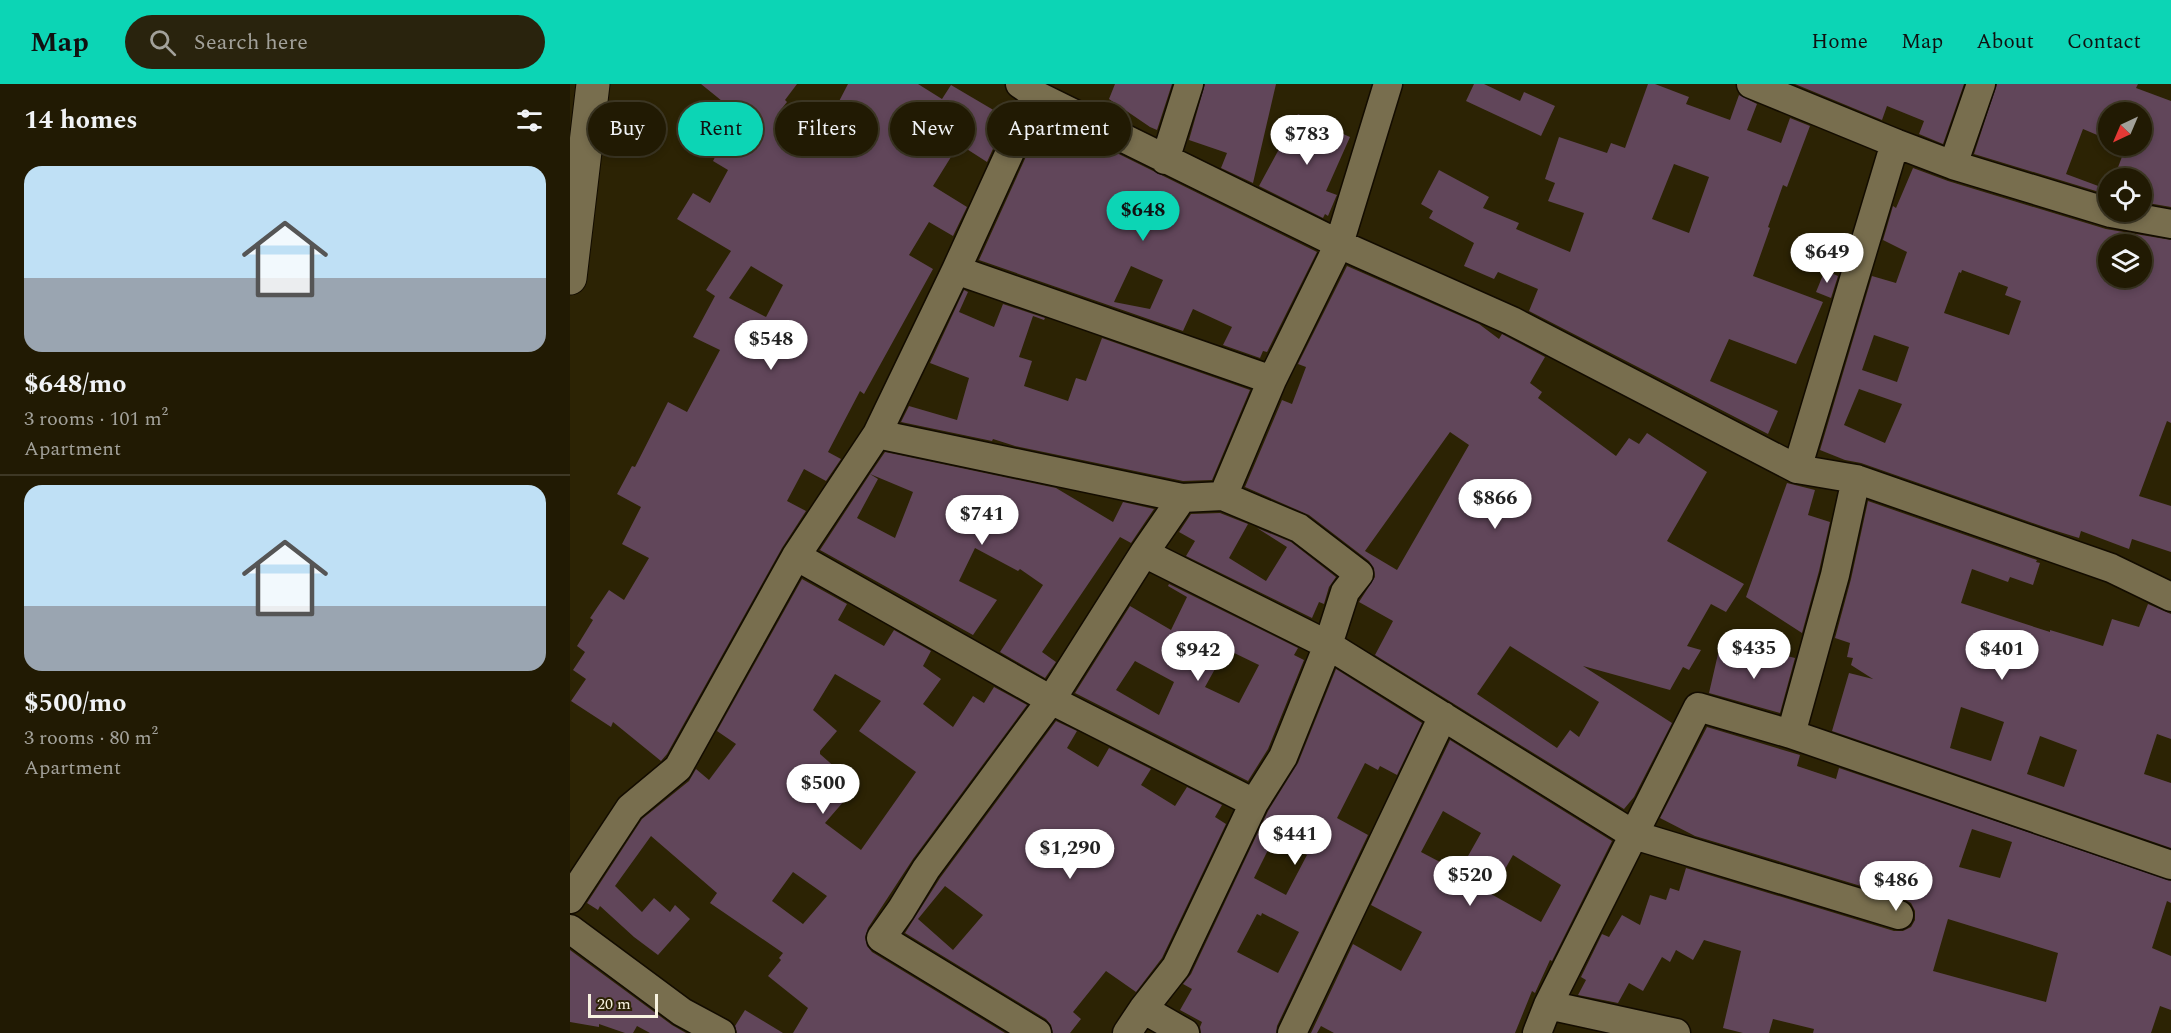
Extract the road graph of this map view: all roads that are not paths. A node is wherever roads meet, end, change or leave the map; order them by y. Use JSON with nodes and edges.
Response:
{"nodes":[{"id":1,"x":593,"y":84,"type":"edge"},
{"id":2,"x":1189,"y":84,"type":"edge"},
{"id":3,"x":1388,"y":84,"type":"edge"},
{"id":4,"x":1751,"y":84,"type":"edge"},
{"id":5,"x":1981,"y":84,"type":"edge"},
{"id":6,"x":1028,"y":90,"type":"edge"},
{"id":7,"x":1895,"y":144,"type":"junction"},
{"id":8,"x":1165,"y":160,"type":"junction"},
{"id":9,"x":1953,"y":165,"type":"junction"},
{"id":10,"x":2171,"y":224,"type":"edge"},
{"id":11,"x":1339,"y":244,"type":"junction"},
{"id":12,"x":956,"y":270,"type":"junction"},
{"id":13,"x":570,"y":278,"type":"edge"},
{"id":14,"x":1272,"y":380,"type":"junction"},
{"id":15,"x":876,"y":434,"type":"junction"},
{"id":16,"x":1797,"y":469,"type":"junction"},
{"id":17,"x":1856,"y":479,"type":"junction"},
{"id":18,"x":1223,"y":496,"type":"junction"},
{"id":19,"x":1182,"y":498,"type":"junction"},
{"id":20,"x":1144,"y":553,"type":"junction"},
{"id":21,"x":796,"y":556,"type":"junction"},
{"id":22,"x":2171,"y":597,"type":"edge"},
{"id":23,"x":1328,"y":645,"type":"junction"},
{"id":24,"x":1051,"y":700,"type":"junction"},
{"id":25,"x":1443,"y":716,"type":"junction"},
{"id":26,"x":1791,"y":734,"type":"junction"},
{"id":27,"x":1254,"y":803,"type":"junction"},
{"id":28,"x":1634,"y":835,"type":"junction"},
{"id":29,"x":2171,"y":865,"type":"edge"},
{"id":30,"x":570,"y":899,"type":"edge"},
{"id":31,"x":1899,"y":915,"type":"dead end"},
{"id":32,"x":570,"y":929,"type":"edge"},
{"id":33,"x":1548,"y":1005,"type":"junction"},
{"id":34,"x":1143,"y":1009,"type":"junction"},
{"id":35,"x":721,"y":1033,"type":"edge"},
{"id":36,"x":1037,"y":1033,"type":"edge"},
{"id":37,"x":1127,"y":1033,"type":"edge"},
{"id":38,"x":1185,"y":1033,"type":"edge"},
{"id":39,"x":1292,"y":1033,"type":"edge"},
{"id":40,"x":1537,"y":1033,"type":"edge"},
{"id":41,"x":1676,"y":1033,"type":"edge"}],
"edges":[{"from":1,"to":13,"type":"main road"},
{"from":2,"to":8,"type":"street"},
{"from":3,"to":11,"type":"street"},
{"from":4,"to":7,"type":"street"},
{"from":5,"to":9,"type":"street"},
{"from":6,"to":8,"type":"street"},
{"from":6,"to":12,"type":"street"},
{"from":7,"to":9,"type":"street"},
{"from":7,"to":16,"type":"street"},
{"from":8,"to":11,"type":"street"},
{"from":9,"to":10,"type":"street"},
{"from":11,"to":14,"type":"street"},
{"from":11,"to":16,"type":"street"},
{"from":12,"to":14,"type":"street"},
{"from":12,"to":15,"type":"street"},
{"from":14,"to":18,"type":"street"},
{"from":15,"to":19,"type":"street"},
{"from":15,"to":21,"type":"street"},
{"from":16,"to":17,"type":"street"},
{"from":17,"to":22,"type":"street"},
{"from":17,"to":26,"type":"street"},
{"from":18,"to":19,"type":"street"},
{"from":18,"to":23,"type":"street"},
{"from":19,"to":20,"type":"street"},
{"from":20,"to":23,"type":"street"},
{"from":20,"to":24,"type":"street"},
{"from":21,"to":24,"type":"street"},
{"from":21,"to":30,"type":"street"},
{"from":23,"to":25,"type":"street"},
{"from":23,"to":27,"type":"street"},
{"from":24,"to":27,"type":"street"},
{"from":24,"to":36,"type":"street"},
{"from":25,"to":28,"type":"street"},
{"from":25,"to":39,"type":"street"},
{"from":26,"to":28,"type":"street"},
{"from":26,"to":29,"type":"street"},
{"from":27,"to":34,"type":"street"},
{"from":28,"to":31,"type":"street"},
{"from":28,"to":33,"type":"street"},
{"from":32,"to":35,"type":"street"},
{"from":33,"to":40,"type":"street"},
{"from":33,"to":41,"type":"street"},
{"from":34,"to":37,"type":"street"},
{"from":34,"to":38,"type":"street"}]}
